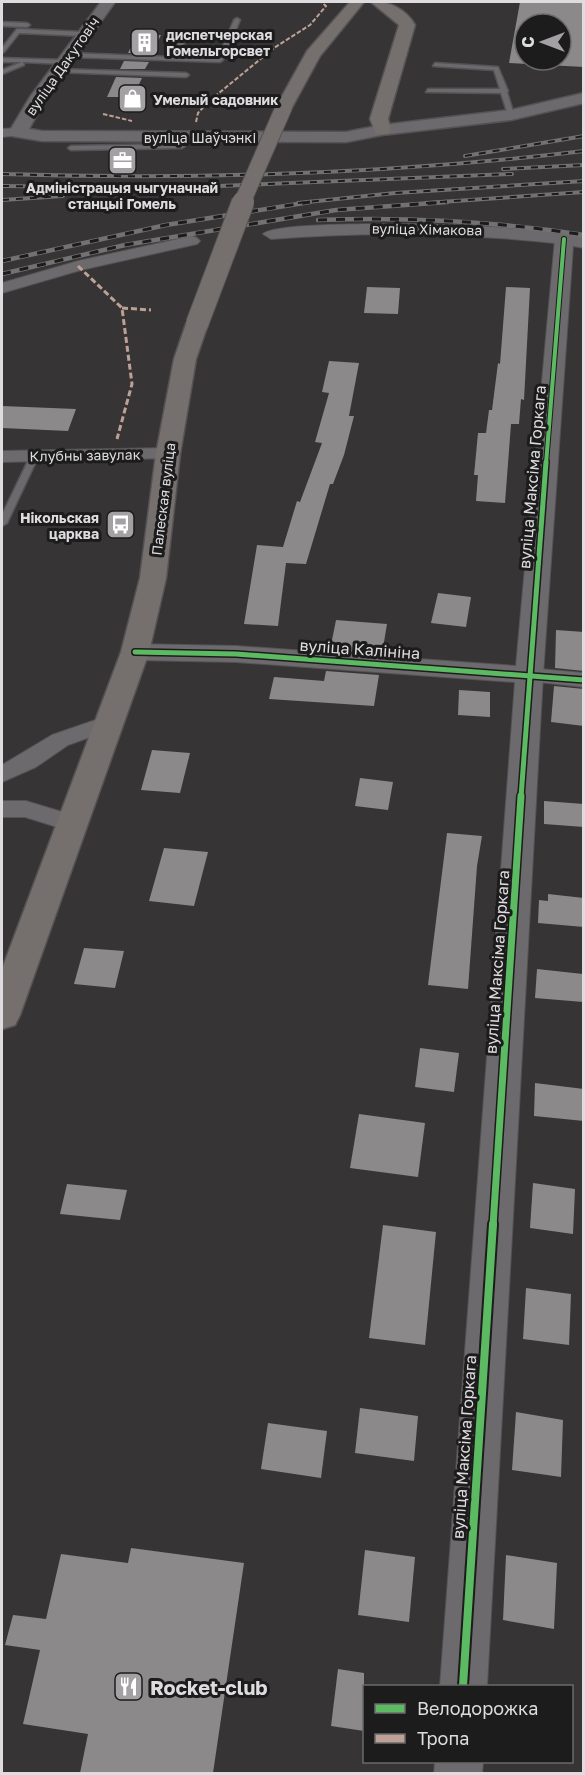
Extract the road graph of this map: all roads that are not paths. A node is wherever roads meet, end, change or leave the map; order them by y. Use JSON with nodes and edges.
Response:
{"nodes":[{"id":1,"x":108,"y":2,"type":"edge"},
{"id":2,"x":357,"y":2,"type":"edge"},
{"id":3,"x":378,"y":2,"type":"edge"},
{"id":4,"x":397,"y":15,"type":"junction"},
{"id":5,"x":344,"y":18,"type":"junction"},
{"id":6,"x":237,"y":20,"type":"dead end"},
{"id":7,"x":2,"y":24,"type":"edge"},
{"id":8,"x":87,"y":30,"type":"junction"},
{"id":9,"x":2,"y":31,"type":"edge"},
{"id":10,"x":17,"y":31,"type":"junction"},
{"id":11,"x":184,"y":34,"type":"dead end"},
{"id":12,"x":2,"y":51,"type":"edge"},
{"id":13,"x":173,"y":58,"type":"junction"},
{"id":14,"x":2,"y":60,"type":"edge"},
{"id":15,"x":26,"y":62,"type":"junction"},
{"id":16,"x":64,"y":63,"type":"junction"},
{"id":17,"x":435,"y":65,"type":"dead end"},
{"id":18,"x":2,"y":72,"type":"edge"},
{"id":19,"x":186,"y":75,"type":"dead end"},
{"id":20,"x":428,"y":91,"type":"dead end"},
{"id":21,"x":505,"y":91,"type":"junction"},
{"id":22,"x":584,"y":98,"type":"edge"},
{"id":23,"x":511,"y":115,"type":"junction"},
{"id":24,"x":15,"y":127,"type":"edge"},
{"id":25,"x":382,"y":130,"type":"junction"},
{"id":26,"x":183,"y":132,"type":"junction"},
{"id":27,"x":71,"y":148,"type":"dead end"},
{"id":28,"x":271,"y":234,"type":"dead end"},
{"id":29,"x":192,"y":241,"type":"dead end"},
{"id":30,"x":574,"y":241,"type":"edge"},
{"id":31,"x":2,"y":288,"type":"edge"},
{"id":32,"x":168,"y":453,"type":"junction"},
{"id":33,"x":2,"y":457,"type":"edge"},
{"id":34,"x":34,"y":457,"type":"junction"},
{"id":35,"x":2,"y":523,"type":"edge"},
{"id":36,"x":135,"y":652,"type":"junction"},
{"id":37,"x":529,"y":675,"type":"junction"},
{"id":38,"x":584,"y":680,"type":"edge"},
{"id":39,"x":110,"y":722,"type":"junction"},
{"id":40,"x":28,"y":761,"type":"junction"},
{"id":41,"x":2,"y":774,"type":"edge"},
{"id":42,"x":2,"y":809,"type":"edge"},
{"id":43,"x":26,"y":809,"type":"junction"},
{"id":44,"x":73,"y":824,"type":"junction"},
{"id":45,"x":2,"y":1015,"type":"edge"},
{"id":46,"x":463,"y":1685,"type":"edge"}],
"edges":[{"from":1,"to":8,"type":"main road","name":"вуліца Дакутовіч"},
{"from":2,"to":5,"type":"main road","name":"Палеская вуліца"},
{"from":3,"to":4,"type":"main road"},
{"from":4,"to":5,"type":"main road"},
{"from":4,"to":25,"type":"main road"},
{"from":5,"to":32,"type":"main road","name":"Палеская вуліца","bridge":true},
{"from":6,"to":13,"type":"lane"},
{"from":7,"to":8,"type":"lane"},
{"from":8,"to":10,"type":"lane"},
{"from":8,"to":16,"type":"main road","name":"вуліца Дакутовіч"},
{"from":9,"to":10,"type":"lane"},
{"from":10,"to":12,"type":"lane"},
{"from":11,"to":13,"type":"lane"},
{"from":13,"to":16,"type":"lane"},
{"from":14,"to":15,"type":"lane"},
{"from":15,"to":16,"type":"lane"},
{"from":15,"to":18,"type":"lane"},
{"from":16,"to":19,"type":"lane"},
{"from":16,"to":24,"type":"main road","name":"вуліца Дакутовіч"},
{"from":17,"to":21,"type":"lane"},
{"from":20,"to":21,"type":"lane"},
{"from":21,"to":23,"type":"lane"},
{"from":22,"to":23,"type":"main road","name":"вуліца Шаўчэнкі"},
{"from":23,"to":25,"type":"main road","name":"вуліца Шаўчэнкі"},
{"from":24,"to":26,"type":"main road","name":"вуліца Шаўчэнкі"},
{"from":24,"to":26,"type":"main road","name":"вуліца Шаўчэнкі"},
{"from":25,"to":26,"type":"main road","name":"вуліца Шаўчэнкі"},
{"from":26,"to":27,"type":"lane"},
{"from":28,"to":30,"type":"street","name":"вуліца Хімакова"},
{"from":29,"to":31,"type":"street"},
{"from":30,"to":37,"type":"street","name":"вуліца Максіма Горкага"},
{"from":32,"to":34,"type":"street","name":"Клубны завулак"},
{"from":32,"to":36,"type":"main road","name":"Палеская вуліца"},
{"from":33,"to":34,"type":"street","name":"Клубны завулак"},
{"from":34,"to":35,"type":"lane"},
{"from":36,"to":37,"type":"street","name":"вуліца Калініна"},
{"from":36,"to":39,"type":"main road","name":"Палеская вуліца"},
{"from":37,"to":38,"type":"street","name":"вуліца Калініна"},
{"from":37,"to":46,"type":"street","name":"вуліца Максіма Горкага"},
{"from":39,"to":40,"type":"street"},
{"from":39,"to":44,"type":"main road","name":"Палеская вуліца"},
{"from":40,"to":41,"type":"street"},
{"from":40,"to":43,"type":"street"},
{"from":42,"to":43,"type":"street"},
{"from":43,"to":44,"type":"street"},
{"from":44,"to":45,"type":"main road","name":"Палеская вуліца"}]}
